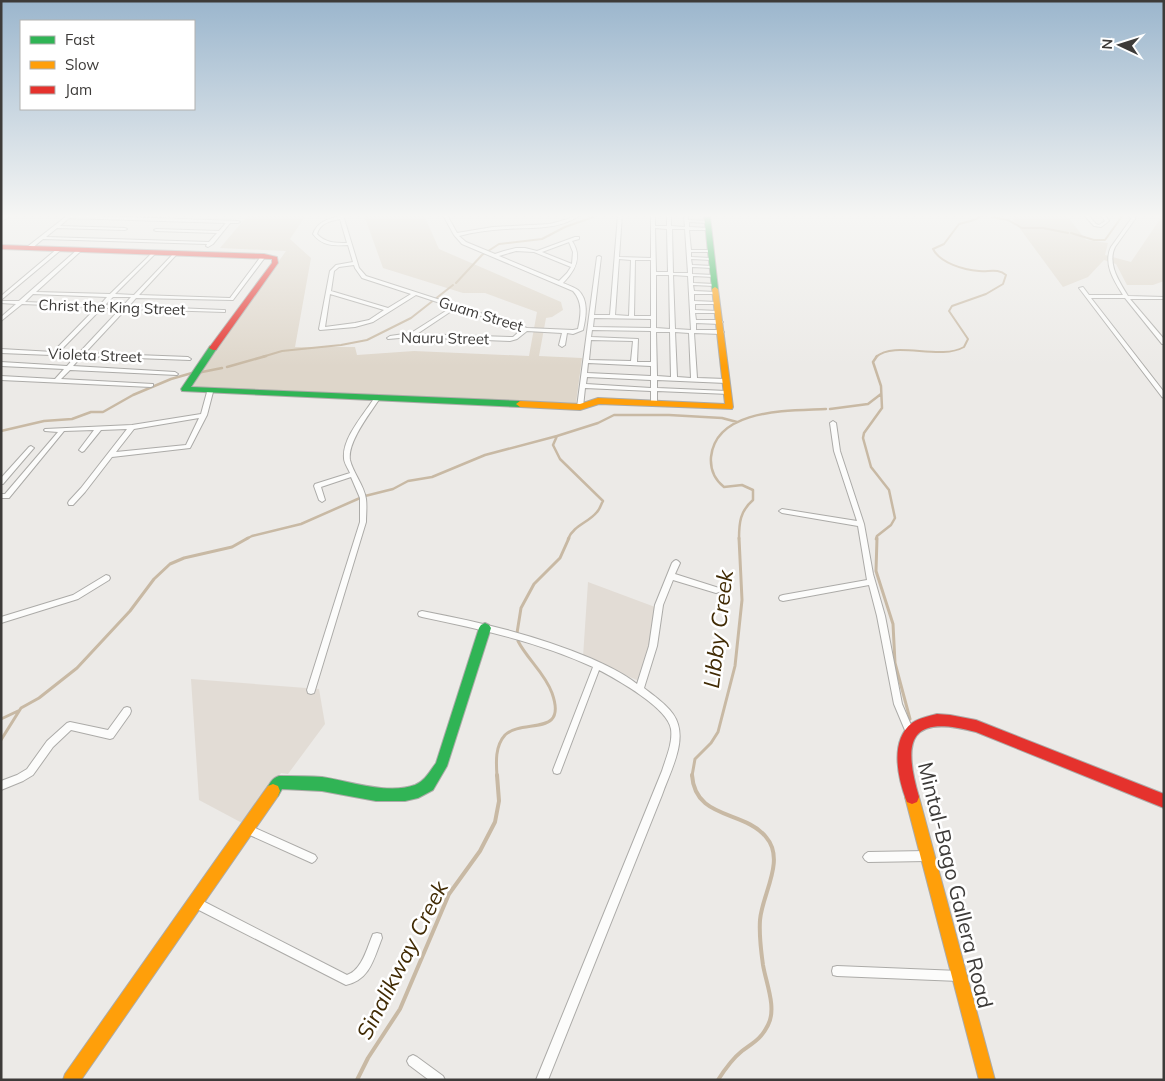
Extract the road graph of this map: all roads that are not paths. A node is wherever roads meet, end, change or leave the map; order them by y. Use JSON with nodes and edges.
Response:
{"nodes":[{"id":1,"x":41,"y":265,"type":"edge"},
{"id":2,"x":62,"y":265,"type":"edge"},
{"id":3,"x":141,"y":265,"type":"edge"},
{"id":4,"x":163,"y":265,"type":"edge"},
{"id":5,"x":257,"y":265,"type":"edge"},
{"id":6,"x":272,"y":265,"type":"edge"},
{"id":7,"x":346,"y":265,"type":"edge"},
{"id":8,"x":356,"y":265,"type":"edge"},
{"id":9,"x":518,"y":265,"type":"edge"},
{"id":10,"x":598,"y":265,"type":"edge"},
{"id":11,"x":615,"y":265,"type":"edge"},
{"id":12,"x":634,"y":265,"type":"edge"},
{"id":13,"x":652,"y":265,"type":"edge"},
{"id":14,"x":671,"y":265,"type":"edge"},
{"id":15,"x":695,"y":265,"type":"edge"},
{"id":16,"x":698,"y":265,"type":"edge"},
{"id":17,"x":713,"y":265,"type":"edge"},
{"id":18,"x":1111,"y":265,"type":"edge"},
{"id":19,"x":573,"y":266,"type":"edge"},
{"id":20,"x":690,"y":266,"type":"joint"},
{"id":21,"x":652,"y":274,"type":"junction"},
{"id":22,"x":671,"y":274,"type":"junction"},
{"id":23,"x":690,"y":275,"type":"junction"},
{"id":24,"x":560,"y":283,"type":"junction"},
{"id":25,"x":691,"y":284,"type":"junction"},
{"id":26,"x":1081,"y":288,"type":"dead end"},
{"id":27,"x":1,"y":290,"type":"edge"},
{"id":28,"x":12,"y":290,"type":"junction"},
{"id":29,"x":716,"y":290,"type":"junction"},
{"id":30,"x":32,"y":292,"type":"junction"},
{"id":31,"x":328,"y":292,"type":"junction"},
{"id":32,"x":691,"y":292,"type":"junction"},
{"id":33,"x":414,"y":294,"type":"junction"},
{"id":34,"x":112,"y":295,"type":"junction"},
{"id":35,"x":135,"y":296,"type":"junction"},
{"id":36,"x":1087,"y":296,"type":"junction"},
{"id":37,"x":1125,"y":297,"type":"junction"},
{"id":38,"x":1164,"y":298,"type":"edge"},
{"id":39,"x":1,"y":300,"type":"edge"},
{"id":40,"x":692,"y":302,"type":"junction"},
{"id":41,"x":20,"y":303,"type":"junction"},
{"id":42,"x":101,"y":306,"type":"junction"},
{"id":43,"x":124,"y":307,"type":"junction"},
{"id":44,"x":455,"y":307,"type":"junction"},
{"id":45,"x":388,"y":310,"type":"junction"},
{"id":46,"x":223,"y":311,"type":"dead end"},
{"id":47,"x":692,"y":311,"type":"junction"},
{"id":48,"x":592,"y":316,"type":"junction"},
{"id":49,"x":612,"y":316,"type":"junction"},
{"id":50,"x":632,"y":317,"type":"junction"},
{"id":51,"x":653,"y":318,"type":"junction"},
{"id":52,"x":1,"y":320,"type":"edge"},
{"id":53,"x":693,"y":321,"type":"junction"},
{"id":54,"x":591,"y":328,"type":"junction"},
{"id":55,"x":526,"y":329,"type":"junction"},
{"id":56,"x":653,"y":330,"type":"junction"},
{"id":57,"x":673,"y":330,"type":"junction"},
{"id":58,"x":565,"y":331,"type":"junction"},
{"id":59,"x":693,"y":331,"type":"junction"},
{"id":60,"x":411,"y":335,"type":"junction"},
{"id":61,"x":390,"y":338,"type":"dead end"},
{"id":62,"x":589,"y":338,"type":"junction"},
{"id":63,"x":1164,"y":344,"type":"edge"},
{"id":64,"x":562,"y":345,"type":"dead end"},
{"id":65,"x":1,"y":351,"type":"edge"},
{"id":66,"x":55,"y":353,"type":"junction"},
{"id":67,"x":80,"y":354,"type":"junction"},
{"id":68,"x":188,"y":359,"type":"dead end"},
{"id":69,"x":586,"y":361,"type":"junction"},
{"id":70,"x":634,"y":363,"type":"junction"},
{"id":71,"x":1,"y":364,"type":"edge"},
{"id":72,"x":653,"y":364,"type":"junction"},
{"id":73,"x":68,"y":368,"type":"junction"},
{"id":74,"x":175,"y":374,"type":"dead end"},
{"id":75,"x":584,"y":375,"type":"junction"},
{"id":76,"x":654,"y":377,"type":"junction"},
{"id":77,"x":1,"y":378,"type":"edge"},
{"id":78,"x":674,"y":378,"type":"junction"},
{"id":79,"x":694,"y":379,"type":"junction"},
{"id":80,"x":56,"y":381,"type":"junction"},
{"id":81,"x":726,"y":381,"type":"junction"},
{"id":82,"x":151,"y":385,"type":"dead end"},
{"id":83,"x":583,"y":386,"type":"junction"},
{"id":84,"x":654,"y":389,"type":"junction"},
{"id":85,"x":210,"y":392,"type":"junction"},
{"id":86,"x":727,"y":393,"type":"junction"},
{"id":87,"x":1164,"y":396,"type":"edge"},
{"id":88,"x":377,"y":398,"type":"junction"},
{"id":89,"x":654,"y":403,"type":"junction"},
{"id":90,"x":580,"y":406,"type":"junction"},
{"id":91,"x":204,"y":415,"type":"junction"},
{"id":92,"x":832,"y":423,"type":"dead end"},
{"id":93,"x":132,"y":427,"type":"junction"},
{"id":94,"x":99,"y":428,"type":"junction"},
{"id":95,"x":63,"y":429,"type":"junction"},
{"id":96,"x":47,"y":430,"type":"dead end"},
{"id":97,"x":31,"y":448,"type":"dead end"},
{"id":98,"x":82,"y":450,"type":"dead end"},
{"id":99,"x":110,"y":455,"type":"junction"},
{"id":100,"x":353,"y":474,"type":"junction"},
{"id":101,"x":1,"y":482,"type":"edge"},
{"id":102,"x":1,"y":496,"type":"edge"},
{"id":103,"x":322,"y":500,"type":"dead end"},
{"id":104,"x":71,"y":503,"type":"dead end"},
{"id":105,"x":782,"y":511,"type":"dead end"},
{"id":106,"x":861,"y":524,"type":"junction"},
{"id":107,"x":676,"y":563,"type":"dead end"},
{"id":108,"x":671,"y":576,"type":"junction"},
{"id":109,"x":106,"y":578,"type":"dead end"},
{"id":110,"x":871,"y":582,"type":"junction"},
{"id":111,"x":716,"y":590,"type":"dead end"},
{"id":112,"x":783,"y":598,"type":"dead end"},
{"id":113,"x":422,"y":614,"type":"dead end"},
{"id":114,"x":1,"y":620,"type":"edge"},
{"id":115,"x":485,"y":628,"type":"junction"},
{"id":116,"x":597,"y":666,"type":"junction"},
{"id":117,"x":640,"y":688,"type":"junction"},
{"id":118,"x":312,"y":690,"type":"dead end"},
{"id":119,"x":127,"y":711,"type":"dead end"},
{"id":120,"x":910,"y":732,"type":"junction"},
{"id":121,"x":558,"y":770,"type":"dead end"},
{"id":122,"x":1,"y":786,"type":"edge"},
{"id":123,"x":1164,"y":802,"type":"edge"},
{"id":124,"x":246,"y":829,"type":"junction"},
{"id":125,"x":927,"y":856,"type":"junction"},
{"id":126,"x":868,"y":857,"type":"dead end"},
{"id":127,"x":312,"y":858,"type":"dead end"},
{"id":128,"x":195,"y":902,"type":"junction"},
{"id":129,"x":377,"y":938,"type":"dead end"},
{"id":130,"x":837,"y":971,"type":"dead end"},
{"id":131,"x":960,"y":976,"type":"junction"},
{"id":132,"x":413,"y":1061,"type":"dead end"},
{"id":133,"x":543,"y":1079,"type":"edge"},
{"id":134,"x":72,"y":1080,"type":"edge"},
{"id":135,"x":439,"y":1080,"type":"edge"},
{"id":136,"x":988,"y":1080,"type":"edge"}],
"edges":[{"from":1,"to":28,"type":"street"},
{"from":2,"to":30,"type":"street"},
{"from":3,"to":34,"type":"street"},
{"from":4,"to":35,"type":"street"},
{"from":5,"to":35,"type":"street"},
{"from":6,"to":85,"type":"street"},
{"from":7,"to":31,"type":"street"},
{"from":8,"to":33,"type":"street","name":"Guam Street"},
{"from":9,"to":24,"type":"street"},
{"from":10,"to":48,"type":"street"},
{"from":11,"to":49,"type":"street"},
{"from":12,"to":50,"type":"street"},
{"from":13,"to":21,"type":"street"},
{"from":14,"to":22,"type":"street"},
{"from":15,"to":29,"type":"street"},
{"from":16,"to":29,"type":"street"},
{"from":17,"to":29,"type":"street"},
{"from":18,"to":37,"type":"street"},
{"from":19,"to":24,"type":"street"},
{"from":20,"to":23,"type":"street"},
{"from":20,"to":29,"type":"street"},
{"from":21,"to":22,"type":"street"},
{"from":21,"to":51,"type":"street"},
{"from":22,"to":23,"type":"street"},
{"from":22,"to":57,"type":"street"},
{"from":23,"to":25,"type":"street"},
{"from":23,"to":29,"type":"street"},
{"from":24,"to":58,"type":"street","name":"Guam Street"},
{"from":25,"to":29,"type":"street"},
{"from":25,"to":32,"type":"street"},
{"from":26,"to":36,"type":"street"},
{"from":27,"to":28,"type":"street"},
{"from":28,"to":39,"type":"street"},
{"from":29,"to":32,"type":"street"},
{"from":29,"to":40,"type":"street"},
{"from":29,"to":47,"type":"street"},
{"from":29,"to":53,"type":"street"},
{"from":29,"to":59,"type":"street"},
{"from":29,"to":81,"type":"street"},
{"from":30,"to":34,"type":"street"},
{"from":30,"to":41,"type":"street"},
{"from":31,"to":45,"type":"street"},
{"from":31,"to":45,"type":"street"},
{"from":32,"to":40,"type":"street"},
{"from":33,"to":44,"type":"street","name":"Guam Street"},
{"from":33,"to":45,"type":"street"},
{"from":34,"to":35,"type":"street"},
{"from":34,"to":42,"type":"street"},
{"from":35,"to":43,"type":"street"},
{"from":36,"to":37,"type":"street"},
{"from":36,"to":87,"type":"street"},
{"from":37,"to":38,"type":"street"},
{"from":37,"to":63,"type":"street"},
{"from":39,"to":41,"type":"street","name":"Christ the King Street"},
{"from":40,"to":47,"type":"street"},
{"from":41,"to":42,"type":"street","name":"Christ the King Street"},
{"from":41,"to":52,"type":"street"},
{"from":42,"to":43,"type":"street","name":"Christ the King Street"},
{"from":42,"to":66,"type":"street"},
{"from":43,"to":46,"type":"street","name":"Christ the King Street"},
{"from":43,"to":67,"type":"street"},
{"from":44,"to":55,"type":"street","name":"Guam Street"},
{"from":44,"to":60,"type":"street"},
{"from":47,"to":53,"type":"street"},
{"from":48,"to":49,"type":"street"},
{"from":48,"to":54,"type":"street"},
{"from":49,"to":50,"type":"street"},
{"from":50,"to":51,"type":"street"},
{"from":51,"to":56,"type":"street"},
{"from":53,"to":59,"type":"street"},
{"from":54,"to":56,"type":"street"},
{"from":54,"to":62,"type":"street"},
{"from":55,"to":58,"type":"street","name":"Guam Street"},
{"from":55,"to":60,"type":"street","name":"Nauru Street"},
{"from":56,"to":57,"type":"street"},
{"from":56,"to":72,"type":"street"},
{"from":57,"to":59,"type":"street"},
{"from":57,"to":78,"type":"street"},
{"from":58,"to":64,"type":"street"},
{"from":59,"to":79,"type":"street"},
{"from":60,"to":61,"type":"street","name":"Nauru Street"},
{"from":62,"to":69,"type":"street"},
{"from":62,"to":70,"type":"street"},
{"from":65,"to":66,"type":"street","name":"Violeta Street"},
{"from":66,"to":67,"type":"street","name":"Violeta Street"},
{"from":67,"to":68,"type":"street","name":"Violeta Street"},
{"from":67,"to":73,"type":"street"},
{"from":69,"to":70,"type":"street"},
{"from":69,"to":75,"type":"street"},
{"from":70,"to":72,"type":"street"},
{"from":71,"to":73,"type":"street"},
{"from":72,"to":76,"type":"street"},
{"from":73,"to":74,"type":"street"},
{"from":73,"to":80,"type":"street"},
{"from":75,"to":76,"type":"street"},
{"from":75,"to":83,"type":"street"},
{"from":76,"to":78,"type":"street"},
{"from":76,"to":84,"type":"street"},
{"from":77,"to":80,"type":"street"},
{"from":78,"to":79,"type":"street"},
{"from":79,"to":81,"type":"street"},
{"from":80,"to":82,"type":"street"},
{"from":81,"to":86,"type":"street"},
{"from":83,"to":84,"type":"street"},
{"from":83,"to":90,"type":"street"},
{"from":84,"to":86,"type":"street"},
{"from":84,"to":89,"type":"street"},
{"from":85,"to":88,"type":"street"},
{"from":85,"to":91,"type":"street"},
{"from":86,"to":89,"type":"street"},
{"from":88,"to":90,"type":"street"},
{"from":88,"to":100,"type":"street"},
{"from":89,"to":90,"type":"street"},
{"from":91,"to":93,"type":"street"},
{"from":91,"to":99,"type":"street"},
{"from":92,"to":106,"type":"street"},
{"from":93,"to":94,"type":"street"},
{"from":93,"to":99,"type":"street"},
{"from":94,"to":95,"type":"street"},
{"from":94,"to":98,"type":"street"},
{"from":95,"to":96,"type":"street"},
{"from":95,"to":102,"type":"street"},
{"from":97,"to":101,"type":"street"},
{"from":99,"to":104,"type":"street"},
{"from":100,"to":103,"type":"street"},
{"from":100,"to":118,"type":"street"},
{"from":105,"to":106,"type":"street"},
{"from":106,"to":110,"type":"street"},
{"from":107,"to":108,"type":"street"},
{"from":108,"to":111,"type":"street"},
{"from":108,"to":117,"type":"street"},
{"from":109,"to":114,"type":"street"},
{"from":110,"to":112,"type":"street"},
{"from":110,"to":120,"type":"street"},
{"from":113,"to":115,"type":"street"},
{"from":115,"to":116,"type":"street"},
{"from":115,"to":124,"type":"street"},
{"from":116,"to":117,"type":"street"},
{"from":116,"to":121,"type":"street"},
{"from":117,"to":133,"type":"street"},
{"from":119,"to":122,"type":"street"},
{"from":120,"to":123,"type":"street"},
{"from":120,"to":125,"type":"street","name":"Mintal-Bago Gallera Road"},
{"from":124,"to":127,"type":"street"},
{"from":124,"to":128,"type":"street"},
{"from":125,"to":126,"type":"street"},
{"from":125,"to":131,"type":"street","name":"Mintal-Bago Gallera Road"},
{"from":128,"to":129,"type":"street"},
{"from":128,"to":134,"type":"street"},
{"from":130,"to":131,"type":"street"},
{"from":131,"to":136,"type":"street","name":"Mintal-Bago Gallera Road"},
{"from":132,"to":135,"type":"street"}]}
